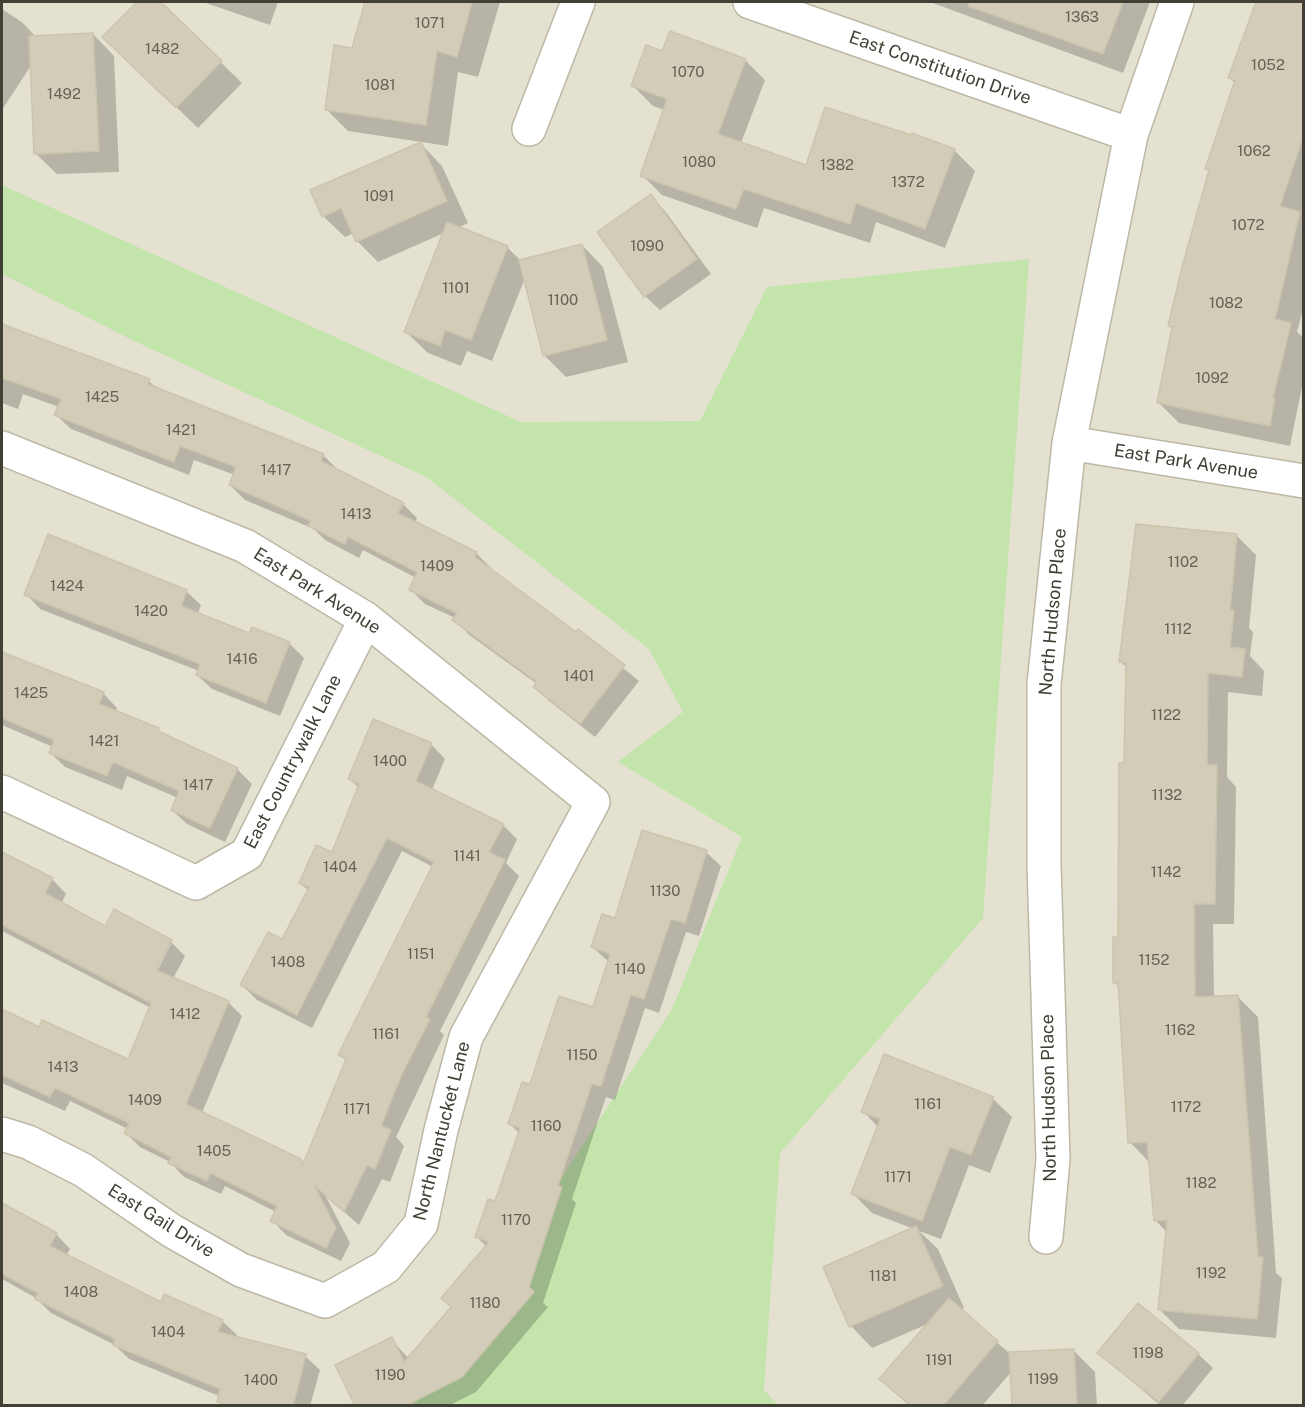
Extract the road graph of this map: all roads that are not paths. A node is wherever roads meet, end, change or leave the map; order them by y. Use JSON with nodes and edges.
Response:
{"nodes":[{"id":1,"x":578,"y":2,"type":"edge"},
{"id":2,"x":750,"y":2,"type":"edge"},
{"id":3,"x":1177,"y":2,"type":"edge"},
{"id":4,"x":529,"y":129,"type":"dead end"},
{"id":5,"x":1131,"y":135,"type":"junction"},
{"id":6,"x":1069,"y":443,"type":"junction"},
{"id":7,"x":3,"y":453,"type":"edge"},
{"id":8,"x":1304,"y":481,"type":"edge"},
{"id":9,"x":366,"y":619,"type":"junction"},
{"id":10,"x":2,"y":792,"type":"edge"},
{"id":11,"x":593,"y":802,"type":"joint"},
{"id":12,"x":2,"y":1134,"type":"edge"},
{"id":13,"x":1046,"y":1237,"type":"dead end"},
{"id":14,"x":325,"y":1301,"type":"joint"}],
"edges":[{"from":1,"to":4,"type":"street"},
{"from":2,"to":5,"type":"street","name":"East Constitution Drive"},
{"from":3,"to":5,"type":"street","name":"North Hudson Place"},
{"from":5,"to":6,"type":"street","name":"North Hudson Place"},
{"from":6,"to":8,"type":"street","name":"East Park Avenue"},
{"from":6,"to":13,"type":"street","name":"North Hudson Place"},
{"from":7,"to":9,"type":"street","name":"East Park Avenue"},
{"from":9,"to":10,"type":"street","name":"East Countrywalk Lane"},
{"from":9,"to":11,"type":"street","name":"East Park Avenue"},
{"from":11,"to":14,"type":"street","name":"North Nantucket Lane"},
{"from":12,"to":14,"type":"street","name":"East Gail Drive"}]}
